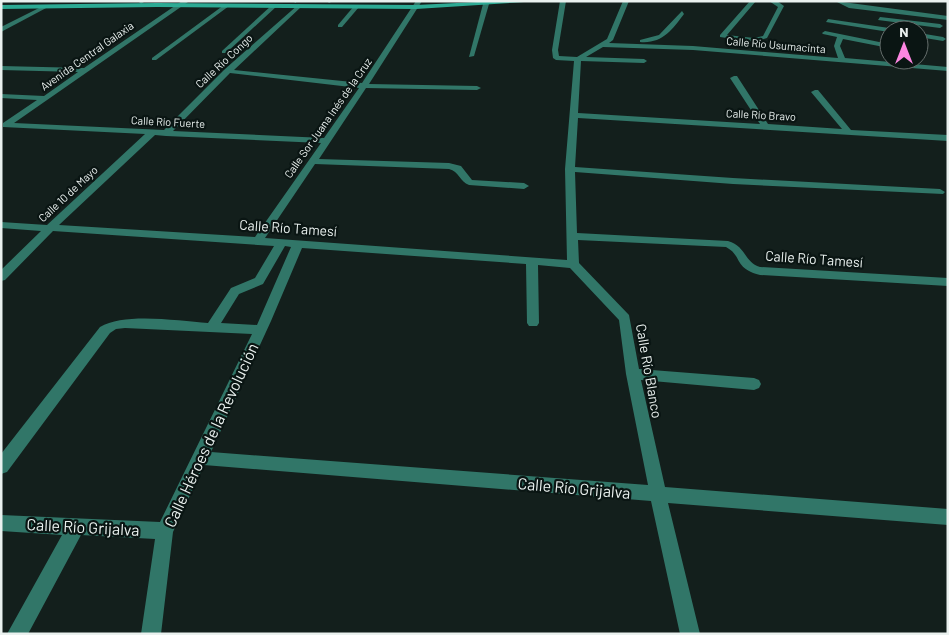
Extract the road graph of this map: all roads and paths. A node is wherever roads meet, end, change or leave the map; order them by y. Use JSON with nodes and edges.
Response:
{"nodes":[{"id":1,"x":449,"y":1,"type":"edge"},
{"id":2,"x":537,"y":1,"type":"edge"},
{"id":3,"x":563,"y":1,"type":"edge"},
{"id":4,"x":626,"y":1,"type":"edge"},
{"id":5,"x":753,"y":1,"type":"edge"},
{"id":6,"x":772,"y":1,"type":"edge"},
{"id":7,"x":838,"y":1,"type":"edge"},
{"id":8,"x":141,"y":2,"type":"edge"},
{"id":9,"x":329,"y":2,"type":"edge"},
{"id":10,"x":296,"y":3,"type":"edge"},
{"id":11,"x":427,"y":3,"type":"edge"},
{"id":12,"x":183,"y":4,"type":"edge"},
{"id":13,"x":418,"y":4,"type":"edge"},
{"id":14,"x":486,"y":4,"type":"junction"},
{"id":15,"x":1,"y":6,"type":"edge"},
{"id":16,"x":226,"y":6,"type":"junction"},
{"id":17,"x":274,"y":6,"type":"junction"},
{"id":18,"x":45,"y":7,"type":"junction"},
{"id":19,"x":356,"y":7,"type":"junction"},
{"id":20,"x":682,"y":13,"type":"dead end"},
{"id":21,"x":933,"y":17,"type":"junction"},
{"id":22,"x":948,"y":18,"type":"edge"},
{"id":23,"x":880,"y":19,"type":"dead end"},
{"id":24,"x":828,"y":21,"type":"dead end"},
{"id":25,"x":939,"y":24,"type":"junction"},
{"id":26,"x":948,"y":25,"type":"edge"},
{"id":27,"x":340,"y":26,"type":"dead end"},
{"id":28,"x":879,"y":29,"type":"edge"},
{"id":29,"x":1,"y":30,"type":"edge"},
{"id":30,"x":825,"y":33,"type":"dead end"},
{"id":31,"x":722,"y":36,"type":"junction"},
{"id":32,"x":841,"y":36,"type":"junction"},
{"id":33,"x":929,"y":37,"type":"edge"},
{"id":34,"x":945,"y":41,"type":"edge"},
{"id":35,"x":606,"y":42,"type":"junction"},
{"id":36,"x":879,"y":44,"type":"edge"},
{"id":37,"x":708,"y":49,"type":"junction"},
{"id":38,"x":224,"y":52,"type":"dead end"},
{"id":39,"x":471,"y":56,"type":"dead end"},
{"id":40,"x":154,"y":59,"type":"dead end"},
{"id":41,"x":578,"y":59,"type":"junction"},
{"id":42,"x":644,"y":61,"type":"dead end"},
{"id":43,"x":843,"y":61,"type":"junction"},
{"id":44,"x":1,"y":68,"type":"edge"},
{"id":45,"x":948,"y":69,"type":"edge"},
{"id":46,"x":86,"y":70,"type":"junction"},
{"id":47,"x":228,"y":71,"type":"junction"},
{"id":48,"x":734,"y":78,"type":"dead end"},
{"id":49,"x":365,"y":86,"type":"junction"},
{"id":50,"x":478,"y":88,"type":"dead end"},
{"id":51,"x":815,"y":92,"type":"dead end"},
{"id":52,"x":1,"y":96,"type":"edge"},
{"id":53,"x":47,"y":98,"type":"junction"},
{"id":54,"x":574,"y":115,"type":"junction"},
{"id":55,"x":4,"y":127,"type":"edge"},
{"id":56,"x":766,"y":127,"type":"junction"},
{"id":57,"x":848,"y":131,"type":"junction"},
{"id":58,"x":153,"y":132,"type":"junction"},
{"id":59,"x":166,"y":133,"type":"junction"},
{"id":60,"x":948,"y":138,"type":"edge"},
{"id":61,"x":328,"y":141,"type":"junction"},
{"id":62,"x":312,"y":162,"type":"junction"},
{"id":63,"x":570,"y":169,"type":"junction"},
{"id":64,"x":524,"y":186,"type":"dead end"},
{"id":65,"x":940,"y":192,"type":"dead end"},
{"id":66,"x":1,"y":225,"type":"edge"},
{"id":67,"x":50,"y":228,"type":"junction"},
{"id":68,"x":573,"y":236,"type":"junction"},
{"id":69,"x":258,"y":241,"type":"junction"},
{"id":70,"x":281,"y":243,"type":"junction"},
{"id":71,"x":298,"y":244,"type":"junction"},
{"id":72,"x":532,"y":261,"type":"junction"},
{"id":73,"x":573,"y":264,"type":"junction"},
{"id":74,"x":1,"y":277,"type":"edge"},
{"id":75,"x":948,"y":282,"type":"edge"},
{"id":76,"x":533,"y":323,"type":"dead end"},
{"id":77,"x":212,"y":328,"type":"junction"},
{"id":78,"x":260,"y":330,"type":"junction"},
{"id":79,"x":633,"y":374,"type":"junction"},
{"id":80,"x":754,"y":384,"type":"dead end"},
{"id":81,"x":200,"y":458,"type":"junction"},
{"id":82,"x":1,"y":467,"type":"edge"},
{"id":83,"x":658,"y":494,"type":"junction"},
{"id":84,"x":948,"y":517,"type":"edge"},
{"id":85,"x":1,"y":523,"type":"edge"},
{"id":86,"x":76,"y":527,"type":"junction"},
{"id":87,"x":165,"y":531,"type":"junction"},
{"id":88,"x":17,"y":634,"type":"edge"},
{"id":89,"x":151,"y":634,"type":"edge"},
{"id":90,"x":690,"y":634,"type":"edge"}],
"edges":[{"from":1,"to":11,"type":"main road"},
{"from":2,"to":14,"type":"main road"},
{"from":3,"to":41,"type":"street"},
{"from":4,"to":35,"type":"street"},
{"from":5,"to":31,"type":"street"},
{"from":6,"to":31,"type":"street"},
{"from":7,"to":21,"type":"street"},
{"from":8,"to":12,"type":"main road"},
{"from":8,"to":15,"type":"main road"},
{"from":9,"to":10,"type":"main road"},
{"from":9,"to":13,"type":"main road"},
{"from":10,"to":12,"type":"main road"},
{"from":10,"to":17,"type":"main road"},
{"from":10,"to":19,"type":"main road"},
{"from":10,"to":47,"type":"street","name":"Calle Río Congo"},
{"from":11,"to":13,"type":"main road"},
{"from":11,"to":14,"type":"main road"},
{"from":12,"to":16,"type":"main road"},
{"from":12,"to":18,"type":"main road"},
{"from":12,"to":46,"type":"street","name":"Avenida Central Galaxia"},
{"from":13,"to":19,"type":"main road"},
{"from":13,"to":49,"type":"street","name":"Calle Sor Juana Inés de la Cruz"},
{"from":14,"to":39,"type":"street"},
{"from":15,"to":18,"type":"main road"},
{"from":16,"to":17,"type":"main road"},
{"from":16,"to":40,"type":"street"},
{"from":17,"to":38,"type":"street"},
{"from":18,"to":29,"type":"street"},
{"from":19,"to":27,"type":"street"},
{"from":20,"to":35,"type":"street"},
{"from":21,"to":22,"type":"street"},
{"from":21,"to":25,"type":"street"},
{"from":23,"to":25,"type":"street"},
{"from":24,"to":28,"type":"street"},
{"from":25,"to":26,"type":"street"},
{"from":25,"to":34,"type":"street"},
{"from":30,"to":32,"type":"street"},
{"from":31,"to":37,"type":"street"},
{"from":32,"to":36,"type":"street"},
{"from":32,"to":43,"type":"street"},
{"from":33,"to":34,"type":"street"},
{"from":35,"to":37,"type":"street","name":"Calle Río Usumacinta"},
{"from":35,"to":41,"type":"street"},
{"from":37,"to":43,"type":"street","name":"Calle Río Usumacinta"},
{"from":41,"to":42,"type":"street"},
{"from":41,"to":54,"type":"street"},
{"from":43,"to":45,"type":"street","name":"Calle Río Usumacinta"},
{"from":44,"to":46,"type":"street"},
{"from":46,"to":53,"type":"street","name":"Avenida Central Galaxia"},
{"from":47,"to":49,"type":"street"},
{"from":47,"to":59,"type":"street","name":"Calle Río Congo"},
{"from":48,"to":56,"type":"street"},
{"from":49,"to":50,"type":"street"},
{"from":49,"to":61,"type":"street","name":"Calle Sor Juana Inés de la Cruz"},
{"from":51,"to":57,"type":"street"},
{"from":52,"to":53,"type":"street"},
{"from":53,"to":55,"type":"street","name":"Avenida Central Galaxia"},
{"from":54,"to":56,"type":"street","name":"Calle Río Bravo"},
{"from":54,"to":63,"type":"street"},
{"from":55,"to":58,"type":"street","name":"Calle Río Fuerte"},
{"from":56,"to":57,"type":"street","name":"Calle Río Bravo"},
{"from":57,"to":60,"type":"street","name":"Calle Río Bravo"},
{"from":58,"to":59,"type":"street","name":"Calle Río Fuerte"},
{"from":58,"to":67,"type":"street","name":"Calle 10 de Mayo"},
{"from":59,"to":61,"type":"street","name":"Calle Río Fuerte"},
{"from":61,"to":62,"type":"street","name":"Calle Sor Juana Inés de la Cruz"},
{"from":62,"to":64,"type":"street"},
{"from":62,"to":69,"type":"street","name":"Calle Sor Juana Inés de la Cruz"},
{"from":63,"to":65,"type":"street"},
{"from":63,"to":68,"type":"street"},
{"from":66,"to":67,"type":"street","name":"Calle Río Tamesí"},
{"from":67,"to":69,"type":"street","name":"Calle Río Tamesí"},
{"from":67,"to":74,"type":"street","name":"Calle 10 de Mayo"},
{"from":68,"to":73,"type":"street"},
{"from":68,"to":75,"type":"street","name":"Calle Río Tamesí"},
{"from":69,"to":70,"type":"street","name":"Calle Río Tamesí"},
{"from":70,"to":71,"type":"street","name":"Calle Río Tamesí"},
{"from":70,"to":77,"type":"street"},
{"from":71,"to":72,"type":"street","name":"Calle Río Tamesí"},
{"from":71,"to":78,"type":"street","name":"Calle Héroes de la Revolución"},
{"from":72,"to":73,"type":"street","name":"Calle Río Tamesí"},
{"from":72,"to":76,"type":"street"},
{"from":73,"to":79,"type":"street","name":"Calle Río Blanco"},
{"from":77,"to":78,"type":"street"},
{"from":77,"to":82,"type":"street"},
{"from":78,"to":81,"type":"street","name":"Calle Héroes de la Revolución"},
{"from":79,"to":80,"type":"street"},
{"from":79,"to":83,"type":"street","name":"Calle Río Blanco"},
{"from":81,"to":83,"type":"street","name":"Calle Río Grijalva"},
{"from":81,"to":87,"type":"street","name":"Calle Héroes de la Revolución"},
{"from":83,"to":84,"type":"street","name":"Calle Río Grijalva"},
{"from":83,"to":90,"type":"street","name":"Calle Río Blanco"},
{"from":85,"to":86,"type":"street","name":"Calle Río Grijalva"},
{"from":86,"to":87,"type":"street","name":"Calle Río Grijalva"},
{"from":86,"to":88,"type":"street"},
{"from":87,"to":89,"type":"street","name":"Calle Héroes de la Revolución"}]}
